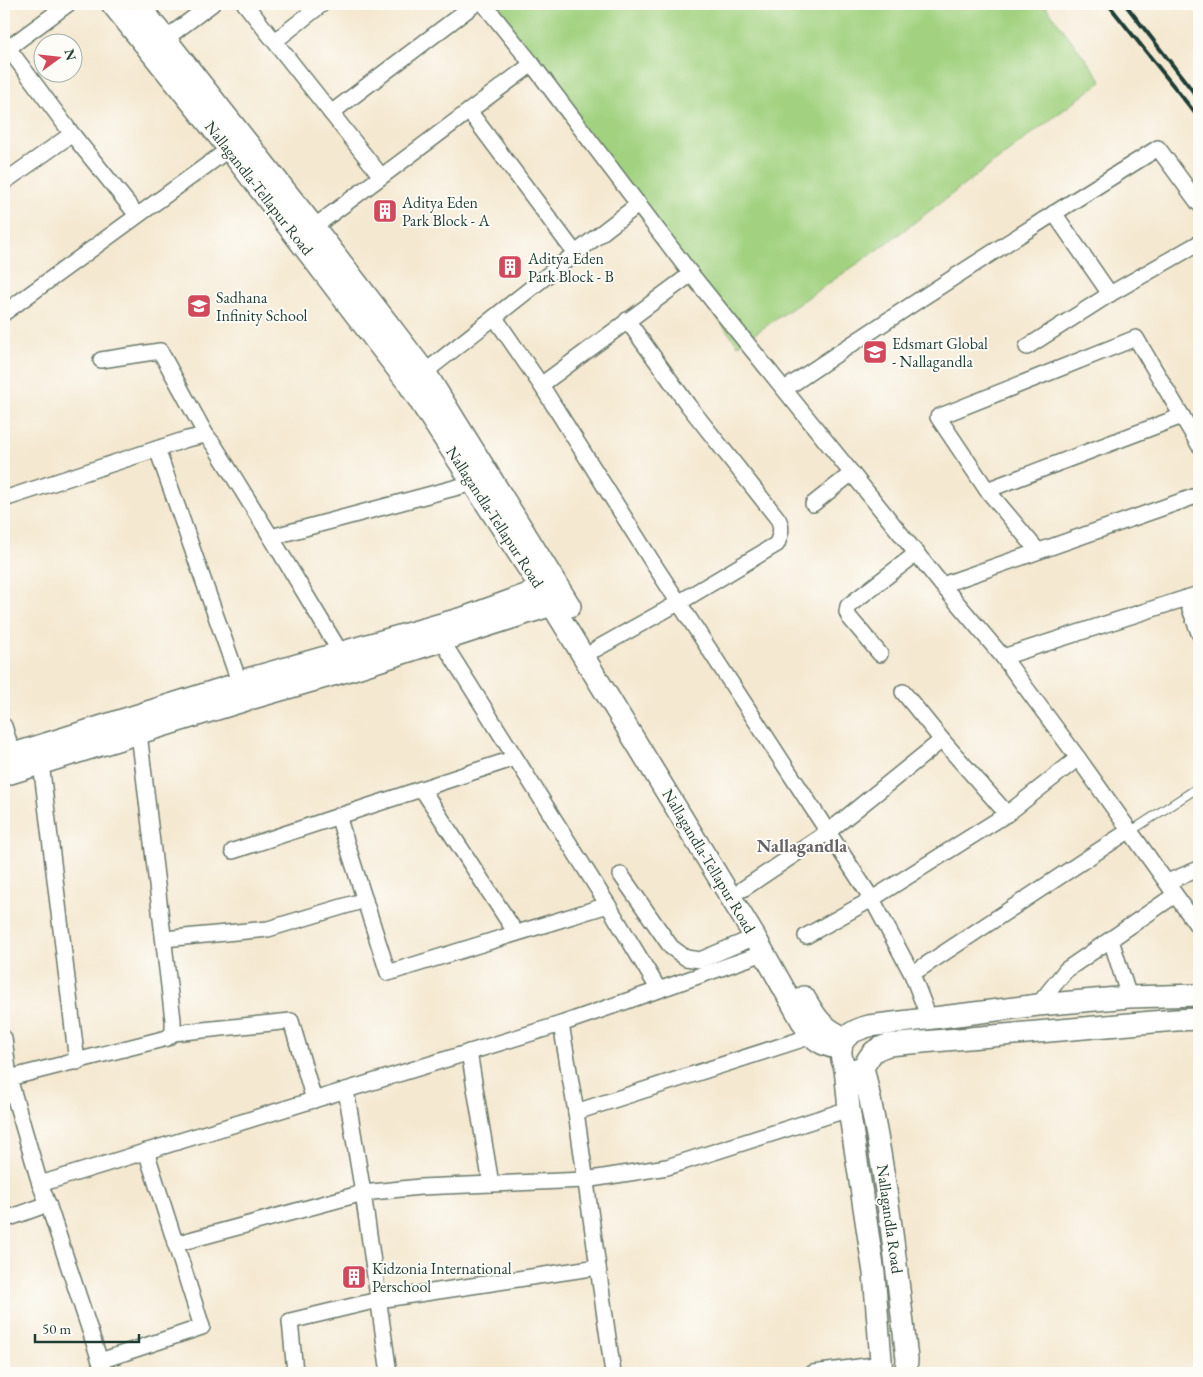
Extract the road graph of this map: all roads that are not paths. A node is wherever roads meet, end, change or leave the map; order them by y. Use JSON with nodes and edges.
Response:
{"nodes":[{"id":1,"x":68,"y":4,"type":"edge"},
{"id":2,"x":112,"y":4,"type":"edge"},
{"id":3,"x":138,"y":4,"type":"edge"},
{"id":4,"x":212,"y":4,"type":"edge"},
{"id":5,"x":245,"y":4,"type":"edge"},
{"id":6,"x":322,"y":4,"type":"edge"},
{"id":7,"x":475,"y":4,"type":"edge"},
{"id":8,"x":484,"y":4,"type":"edge"},
{"id":9,"x":166,"y":39,"type":"junction"},
{"id":10,"x":275,"y":41,"type":"junction"},
{"id":11,"x":6,"y":50,"type":"edge"},
{"id":12,"x":532,"y":64,"type":"junction"},
{"id":13,"x":469,"y":111,"type":"junction"},
{"id":14,"x":331,"y":113,"type":"junction"},
{"id":15,"x":72,"y":134,"type":"junction"},
{"id":16,"x":229,"y":149,"type":"junction"},
{"id":17,"x":382,"y":176,"type":"junction"},
{"id":18,"x":4,"y":182,"type":"edge"},
{"id":19,"x":639,"y":204,"type":"junction"},
{"id":20,"x":1199,"y":204,"type":"edge"},
{"id":21,"x":1054,"y":213,"type":"junction"},
{"id":22,"x":137,"y":215,"type":"junction"},
{"id":23,"x":314,"y":227,"type":"junction"},
{"id":24,"x":1199,"y":243,"type":"edge"},
{"id":25,"x":575,"y":253,"type":"junction"},
{"id":26,"x":691,"y":274,"type":"junction"},
{"id":27,"x":1110,"y":294,"type":"junction"},
{"id":28,"x":4,"y":313,"type":"edge"},
{"id":29,"x":495,"y":318,"type":"junction"},
{"id":30,"x":627,"y":320,"type":"junction"},
{"id":31,"x":1027,"y":348,"type":"dead end"},
{"id":32,"x":101,"y":360,"type":"dead end"},
{"id":33,"x":425,"y":372,"type":"junction"},
{"id":34,"x":541,"y":385,"type":"junction"},
{"id":35,"x":785,"y":389,"type":"junction"},
{"id":36,"x":1182,"y":416,"type":"junction"},
{"id":37,"x":206,"y":435,"type":"junction"},
{"id":38,"x":1199,"y":445,"type":"edge"},
{"id":39,"x":157,"y":449,"type":"junction"},
{"id":40,"x":852,"y":473,"type":"junction"},
{"id":41,"x":474,"y":483,"type":"junction"},
{"id":42,"x":987,"y":490,"type":"junction"},
{"id":43,"x":1199,"y":495,"type":"edge"},
{"id":44,"x":4,"y":498,"type":"edge"},
{"id":45,"x":813,"y":504,"type":"dead end"},
{"id":46,"x":271,"y":537,"type":"junction"},
{"id":47,"x":1038,"y":551,"type":"junction"},
{"id":48,"x":917,"y":553,"type":"junction"},
{"id":49,"x":942,"y":585,"type":"junction"},
{"id":50,"x":1193,"y":596,"type":"edge"},
{"id":51,"x":547,"y":597,"type":"junction"},
{"id":52,"x":680,"y":602,"type":"junction"},
{"id":53,"x":1199,"y":634,"type":"edge"},
{"id":54,"x":442,"y":642,"type":"junction"},
{"id":55,"x":596,"y":649,"type":"junction"},
{"id":56,"x":880,"y":654,"type":"dead end"},
{"id":57,"x":1003,"y":657,"type":"junction"},
{"id":58,"x":346,"y":661,"type":"junction"},
{"id":59,"x":243,"y":692,"type":"junction"},
{"id":60,"x":903,"y":692,"type":"dead end"},
{"id":61,"x":4,"y":726,"type":"edge"},
{"id":62,"x":139,"y":733,"type":"junction"},
{"id":63,"x":942,"y":740,"type":"junction"},
{"id":64,"x":514,"y":758,"type":"junction"},
{"id":65,"x":1078,"y":758,"type":"junction"},
{"id":66,"x":41,"y":763,"type":"junction"},
{"id":67,"x":10,"y":764,"type":"edge"},
{"id":68,"x":1199,"y":787,"type":"edge"},
{"id":69,"x":422,"y":788,"type":"junction"},
{"id":70,"x":687,"y":810,"type":"junction"},
{"id":71,"x":1007,"y":814,"type":"junction"},
{"id":72,"x":338,"y":816,"type":"junction"},
{"id":73,"x":1130,"y":831,"type":"junction"},
{"id":74,"x":828,"y":832,"type":"junction"},
{"id":75,"x":233,"y":851,"type":"dead end"},
{"id":76,"x":1199,"y":869,"type":"edge"},
{"id":77,"x":621,"y":875,"type":"dead end"},
{"id":78,"x":1167,"y":882,"type":"junction"},
{"id":79,"x":743,"y":888,"type":"junction"},
{"id":80,"x":1175,"y":895,"type":"junction"},
{"id":81,"x":872,"y":899,"type":"junction"},
{"id":82,"x":365,"y":900,"type":"junction"},
{"id":83,"x":608,"y":905,"type":"junction"},
{"id":84,"x":1199,"y":928,"type":"edge"},
{"id":85,"x":516,"y":933,"type":"junction"},
{"id":86,"x":806,"y":936,"type":"dead end"},
{"id":87,"x":164,"y":939,"type":"junction"},
{"id":88,"x":1111,"y":940,"type":"junction"},
{"id":89,"x":760,"y":945,"type":"junction"},
{"id":90,"x":912,"y":974,"type":"junction"},
{"id":91,"x":659,"y":990,"type":"junction"},
{"id":92,"x":1199,"y":995,"type":"edge"},
{"id":93,"x":1129,"y":997,"type":"junction"},
{"id":94,"x":1038,"y":1005,"type":"junction"},
{"id":95,"x":929,"y":1018,"type":"junction"},
{"id":96,"x":1199,"y":1020,"type":"edge"},
{"id":97,"x":561,"y":1024,"type":"junction"},
{"id":98,"x":173,"y":1033,"type":"junction"},
{"id":99,"x":812,"y":1036,"type":"junction"},
{"id":100,"x":4,"y":1038,"type":"edge"},
{"id":101,"x":470,"y":1052,"type":"junction"},
{"id":102,"x":849,"y":1055,"type":"junction"},
{"id":103,"x":77,"y":1062,"type":"junction"},
{"id":104,"x":10,"y":1078,"type":"junction"},
{"id":105,"x":346,"y":1090,"type":"junction"},
{"id":106,"x":314,"y":1100,"type":"junction"},
{"id":107,"x":849,"y":1109,"type":"junction"},
{"id":108,"x":576,"y":1112,"type":"junction"},
{"id":109,"x":146,"y":1151,"type":"junction"},
{"id":110,"x":586,"y":1180,"type":"junction"},
{"id":111,"x":40,"y":1184,"type":"junction"},
{"id":112,"x":491,"y":1184,"type":"junction"},
{"id":113,"x":363,"y":1193,"type":"junction"},
{"id":114,"x":48,"y":1204,"type":"junction"},
{"id":115,"x":4,"y":1220,"type":"edge"},
{"id":116,"x":175,"y":1244,"type":"junction"},
{"id":117,"x":598,"y":1267,"type":"junction"},
{"id":118,"x":378,"y":1300,"type":"junction"},
{"id":119,"x":102,"y":1367,"type":"edge"},
{"id":120,"x":882,"y":1368,"type":"edge"},
{"id":121,"x":293,"y":1373,"type":"edge"},
{"id":122,"x":389,"y":1373,"type":"edge"},
{"id":123,"x":613,"y":1373,"type":"edge"},
{"id":124,"x":813,"y":1373,"type":"edge"},
{"id":125,"x":906,"y":1373,"type":"edge"}],
"edges":[{"from":1,"to":11,"type":"street"},
{"from":2,"to":16,"type":"street","name":"Nallagandla-Tellapur Road"},
{"from":3,"to":9,"type":"street","name":"Nallagandla-Tellapur Road"},
{"from":4,"to":9,"type":"street"},
{"from":5,"to":10,"type":"street"},
{"from":6,"to":10,"type":"street"},
{"from":7,"to":14,"type":"street"},
{"from":8,"to":12,"type":"street"},
{"from":9,"to":23,"type":"street","name":"Nallagandla-Tellapur Road"},
{"from":10,"to":14,"type":"street"},
{"from":11,"to":15,"type":"street"},
{"from":12,"to":13,"type":"street"},
{"from":12,"to":19,"type":"street"},
{"from":13,"to":17,"type":"street"},
{"from":13,"to":25,"type":"street"},
{"from":14,"to":17,"type":"street"},
{"from":15,"to":18,"type":"street"},
{"from":15,"to":22,"type":"street"},
{"from":16,"to":22,"type":"street"},
{"from":16,"to":41,"type":"street","name":"Nallagandla-Tellapur Road"},
{"from":17,"to":23,"type":"street"},
{"from":19,"to":25,"type":"street"},
{"from":19,"to":26,"type":"street"},
{"from":20,"to":21,"type":"street"},
{"from":21,"to":27,"type":"street"},
{"from":21,"to":35,"type":"street"},
{"from":22,"to":28,"type":"street"},
{"from":23,"to":33,"type":"street","name":"Nallagandla-Tellapur Road"},
{"from":24,"to":27,"type":"street"},
{"from":25,"to":29,"type":"street"},
{"from":26,"to":30,"type":"street"},
{"from":26,"to":35,"type":"street"},
{"from":27,"to":31,"type":"street"},
{"from":29,"to":33,"type":"street"},
{"from":29,"to":34,"type":"street"},
{"from":30,"to":34,"type":"street"},
{"from":30,"to":52,"type":"street"},
{"from":32,"to":37,"type":"street"},
{"from":33,"to":55,"type":"street","name":"Nallagandla-Tellapur Road"},
{"from":34,"to":52,"type":"street"},
{"from":35,"to":40,"type":"street"},
{"from":36,"to":38,"type":"street"},
{"from":36,"to":42,"type":"street"},
{"from":36,"to":42,"type":"street"},
{"from":37,"to":39,"type":"street"},
{"from":37,"to":46,"type":"street"},
{"from":39,"to":44,"type":"street"},
{"from":39,"to":59,"type":"street"},
{"from":40,"to":45,"type":"street"},
{"from":40,"to":48,"type":"street"},
{"from":41,"to":46,"type":"street"},
{"from":41,"to":51,"type":"street","name":"Nallagandla-Tellapur Road"},
{"from":42,"to":47,"type":"street"},
{"from":43,"to":47,"type":"street"},
{"from":46,"to":58,"type":"street"},
{"from":47,"to":49,"type":"street"},
{"from":48,"to":49,"type":"street"},
{"from":48,"to":56,"type":"street"},
{"from":49,"to":57,"type":"street"},
{"from":50,"to":53,"type":"street"},
{"from":50,"to":57,"type":"street"},
{"from":51,"to":54,"type":"street"},
{"from":51,"to":58,"type":"street"},
{"from":51,"to":70,"type":"street","name":"Nallagandla-Tellapur Road"},
{"from":52,"to":55,"type":"street"},
{"from":52,"to":74,"type":"street"},
{"from":54,"to":58,"type":"street"},
{"from":54,"to":64,"type":"street"},
{"from":55,"to":70,"type":"street","name":"Nallagandla-Tellapur Road"},
{"from":57,"to":65,"type":"street"},
{"from":58,"to":59,"type":"street"},
{"from":59,"to":62,"type":"street"},
{"from":59,"to":67,"type":"street"},
{"from":60,"to":63,"type":"street"},
{"from":61,"to":67,"type":"street"},
{"from":62,"to":66,"type":"street"},
{"from":62,"to":87,"type":"street"},
{"from":63,"to":71,"type":"street"},
{"from":63,"to":74,"type":"street"},
{"from":64,"to":69,"type":"street"},
{"from":64,"to":83,"type":"street"},
{"from":65,"to":71,"type":"street"},
{"from":65,"to":73,"type":"street"},
{"from":66,"to":67,"type":"street"},
{"from":66,"to":103,"type":"street"},
{"from":68,"to":73,"type":"lane"},
{"from":69,"to":72,"type":"street"},
{"from":69,"to":85,"type":"street"},
{"from":70,"to":79,"type":"street","name":"Nallagandla-Tellapur Road"},
{"from":70,"to":89,"type":"street","name":"Nallagandla-Tellapur Road"},
{"from":71,"to":81,"type":"street"},
{"from":72,"to":75,"type":"street"},
{"from":72,"to":82,"type":"street"},
{"from":73,"to":78,"type":"street"},
{"from":73,"to":90,"type":"street"},
{"from":74,"to":79,"type":"street"},
{"from":74,"to":81,"type":"street"},
{"from":76,"to":78,"type":"street"},
{"from":77,"to":89,"type":"street"},
{"from":78,"to":80,"type":"street"},
{"from":79,"to":102,"type":"street","name":"Nallagandla-Tellapur Road"},
{"from":80,"to":84,"type":"street"},
{"from":80,"to":88,"type":"street"},
{"from":81,"to":86,"type":"street"},
{"from":81,"to":90,"type":"street"},
{"from":82,"to":85,"type":"street"},
{"from":82,"to":87,"type":"street"},
{"from":83,"to":85,"type":"street"},
{"from":83,"to":91,"type":"street"},
{"from":87,"to":98,"type":"street"},
{"from":88,"to":93,"type":"street"},
{"from":88,"to":94,"type":"street"},
{"from":89,"to":91,"type":"street"},
{"from":89,"to":99,"type":"street","name":"Nallagandla-Tellapur Road"},
{"from":90,"to":95,"type":"street"},
{"from":91,"to":97,"type":"street"},
{"from":92,"to":93,"type":"street"},
{"from":93,"to":94,"type":"street"},
{"from":94,"to":95,"type":"street"},
{"from":95,"to":102,"type":"street"},
{"from":96,"to":102,"type":"street"},
{"from":97,"to":101,"type":"street"},
{"from":97,"to":108,"type":"street"},
{"from":98,"to":103,"type":"street"},
{"from":98,"to":106,"type":"street"},
{"from":99,"to":102,"type":"street"},
{"from":99,"to":108,"type":"street"},
{"from":100,"to":104,"type":"street"},
{"from":101,"to":105,"type":"street"},
{"from":101,"to":112,"type":"street"},
{"from":102,"to":107,"type":"street","name":"Nallagandla Road"},
{"from":102,"to":125,"type":"street","name":"Nallagandla Road"},
{"from":103,"to":104,"type":"street"},
{"from":104,"to":111,"type":"street"},
{"from":105,"to":106,"type":"street"},
{"from":105,"to":113,"type":"street"},
{"from":106,"to":109,"type":"street"},
{"from":107,"to":110,"type":"street"},
{"from":107,"to":120,"type":"street","name":"Nallagandla Road"},
{"from":108,"to":110,"type":"street"},
{"from":109,"to":111,"type":"street"},
{"from":109,"to":116,"type":"street"},
{"from":110,"to":112,"type":"street"},
{"from":110,"to":117,"type":"street"},
{"from":111,"to":114,"type":"street"},
{"from":112,"to":113,"type":"street"},
{"from":113,"to":116,"type":"street"},
{"from":113,"to":118,"type":"street"},
{"from":114,"to":115,"type":"street"},
{"from":114,"to":119,"type":"street"},
{"from":116,"to":119,"type":"street"},
{"from":117,"to":118,"type":"street"},
{"from":117,"to":123,"type":"street"},
{"from":118,"to":121,"type":"street"},
{"from":118,"to":122,"type":"street"},
{"from":120,"to":124,"type":"street"}]}
